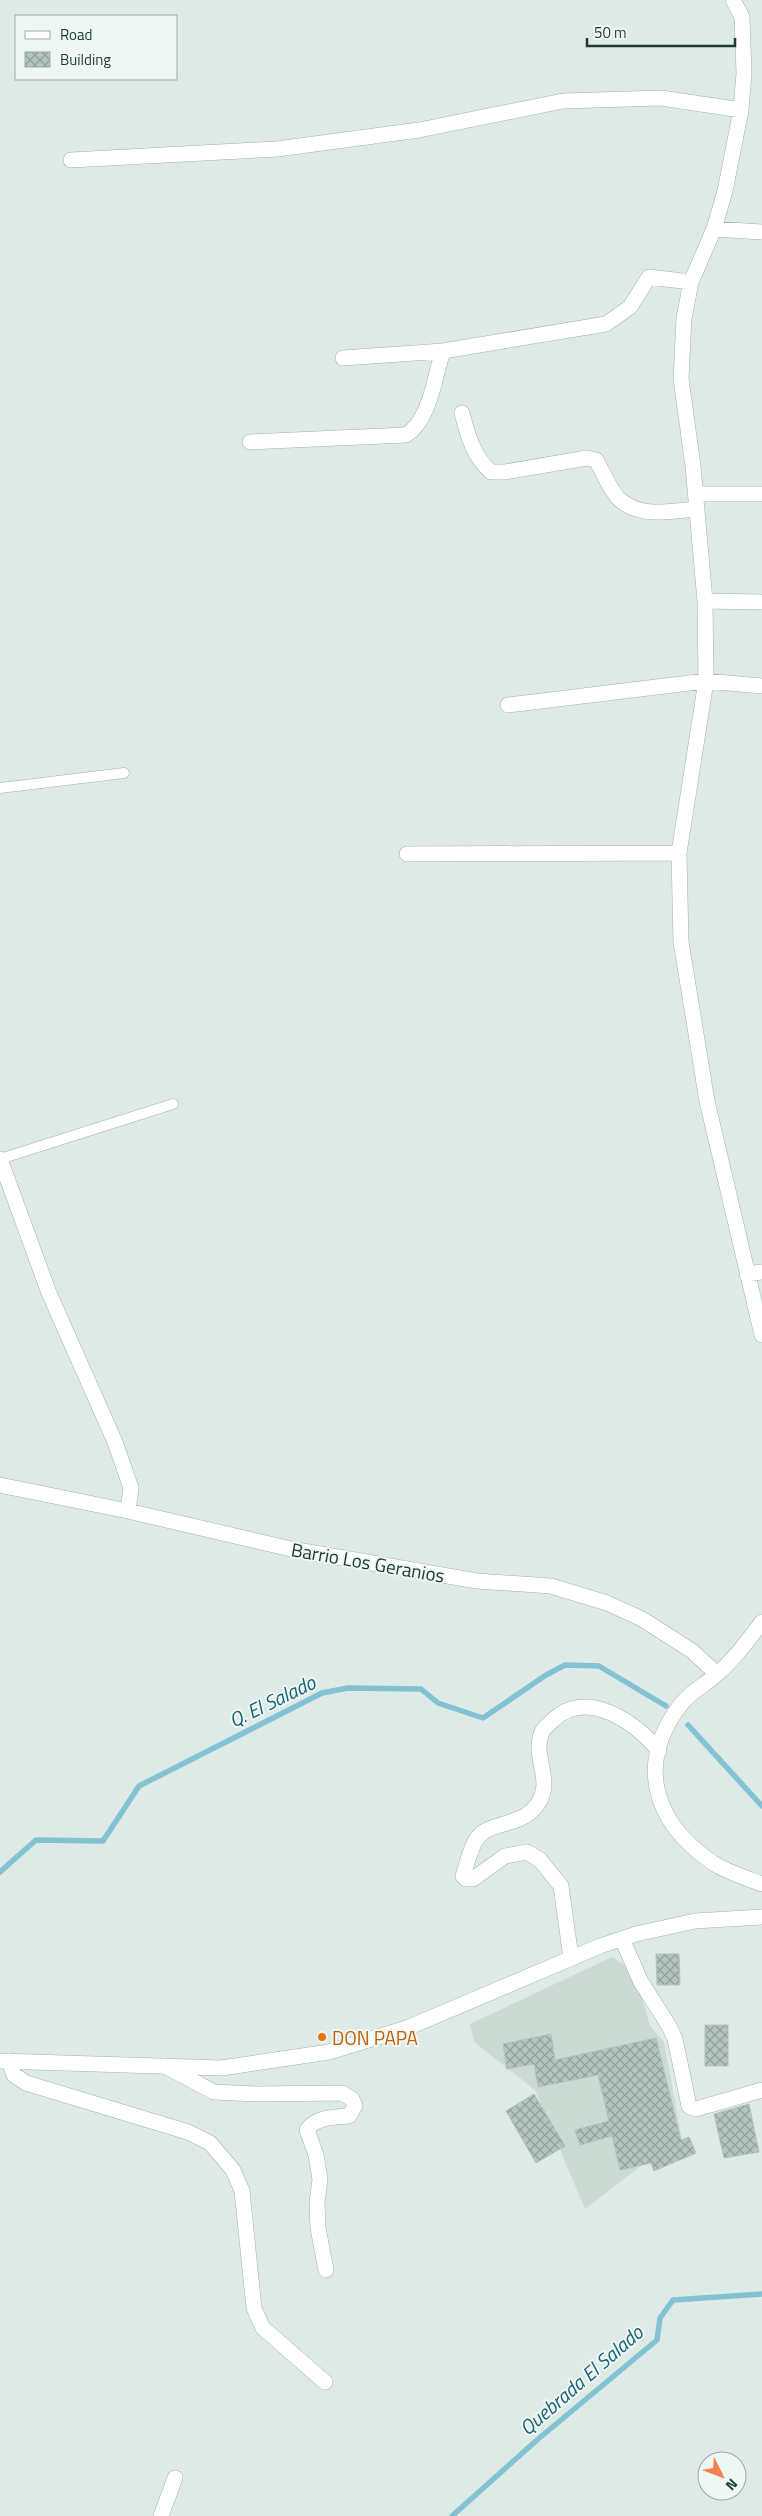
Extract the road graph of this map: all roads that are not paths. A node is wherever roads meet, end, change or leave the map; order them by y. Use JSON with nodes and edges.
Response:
{"nodes":[{"id":1,"x":733,"y":0,"type":"edge"},
{"id":2,"x":741,"y":110,"type":"junction"},
{"id":3,"x":71,"y":160,"type":"dead end"},
{"id":4,"x":714,"y":229,"type":"junction"},
{"id":5,"x":762,"y":232,"type":"edge"},
{"id":6,"x":691,"y":282,"type":"junction"},
{"id":7,"x":443,"y":351,"type":"junction"},
{"id":8,"x":343,"y":358,"type":"dead end"},
{"id":9,"x":462,"y":413,"type":"dead end"},
{"id":10,"x":250,"y":442,"type":"dead end"},
{"id":11,"x":762,"y":494,"type":"edge"},
{"id":12,"x":696,"y":502,"type":"junction"},
{"id":13,"x":706,"y":601,"type":"junction"},
{"id":14,"x":762,"y":602,"type":"edge"},
{"id":15,"x":706,"y":681,"type":"junction"},
{"id":16,"x":762,"y":686,"type":"edge"},
{"id":17,"x":508,"y":705,"type":"dead end"},
{"id":18,"x":124,"y":773,"type":"dead end"},
{"id":19,"x":0,"y":788,"type":"edge"},
{"id":20,"x":679,"y":853,"type":"junction"},
{"id":21,"x":407,"y":854,"type":"dead end"},
{"id":22,"x":173,"y":1104,"type":"dead end"},
{"id":23,"x":0,"y":1159,"type":"edge"},
{"id":24,"x":762,"y":1272,"type":"edge"},
{"id":25,"x":746,"y":1274,"type":"junction"},
{"id":26,"x":762,"y":1335,"type":"edge"},
{"id":27,"x":0,"y":1485,"type":"edge"},
{"id":28,"x":128,"y":1511,"type":"junction"},
{"id":29,"x":762,"y":1622,"type":"edge"},
{"id":30,"x":717,"y":1674,"type":"junction"},
{"id":31,"x":658,"y":1751,"type":"junction"},
{"id":32,"x":762,"y":1884,"type":"edge"},
{"id":33,"x":762,"y":1917,"type":"edge"},
{"id":34,"x":622,"y":1939,"type":"junction"},
{"id":35,"x":570,"y":1958,"type":"junction"},
{"id":36,"x":5,"y":2061,"type":"edge"},
{"id":37,"x":165,"y":2066,"type":"junction"},
{"id":38,"x":762,"y":2090,"type":"edge"},
{"id":39,"x":326,"y":2270,"type":"dead end"},
{"id":40,"x":324,"y":2382,"type":"dead end"},
{"id":41,"x":175,"y":2478,"type":"dead end"},
{"id":42,"x":161,"y":2516,"type":"edge"}],
"edges":[{"from":1,"to":2,"type":"street"},
{"from":2,"to":3,"type":"street"},
{"from":2,"to":4,"type":"street"},
{"from":4,"to":5,"type":"street"},
{"from":4,"to":6,"type":"street"},
{"from":6,"to":7,"type":"street"},
{"from":6,"to":12,"type":"street"},
{"from":7,"to":8,"type":"street"},
{"from":7,"to":10,"type":"street"},
{"from":9,"to":12,"type":"street"},
{"from":11,"to":12,"type":"street"},
{"from":12,"to":13,"type":"street"},
{"from":13,"to":14,"type":"street"},
{"from":13,"to":15,"type":"street"},
{"from":15,"to":16,"type":"street"},
{"from":15,"to":17,"type":"street"},
{"from":15,"to":20,"type":"street"},
{"from":18,"to":19,"type":"lane"},
{"from":20,"to":21,"type":"street"},
{"from":20,"to":25,"type":"street"},
{"from":22,"to":23,"type":"lane"},
{"from":23,"to":28,"type":"street"},
{"from":24,"to":25,"type":"street"},
{"from":25,"to":26,"type":"street"},
{"from":27,"to":28,"type":"street","name":"Barrio Los Geranios"},
{"from":28,"to":30,"type":"street","name":"Barrio Los Geranios"},
{"from":29,"to":30,"type":"street"},
{"from":30,"to":31,"type":"street"},
{"from":31,"to":32,"type":"street"},
{"from":31,"to":35,"type":"street"},
{"from":33,"to":34,"type":"street"},
{"from":34,"to":35,"type":"street"},
{"from":34,"to":38,"type":"street"},
{"from":35,"to":37,"type":"street"},
{"from":36,"to":37,"type":"street"},
{"from":36,"to":40,"type":"street"},
{"from":37,"to":39,"type":"street"},
{"from":41,"to":42,"type":"street"}]}
